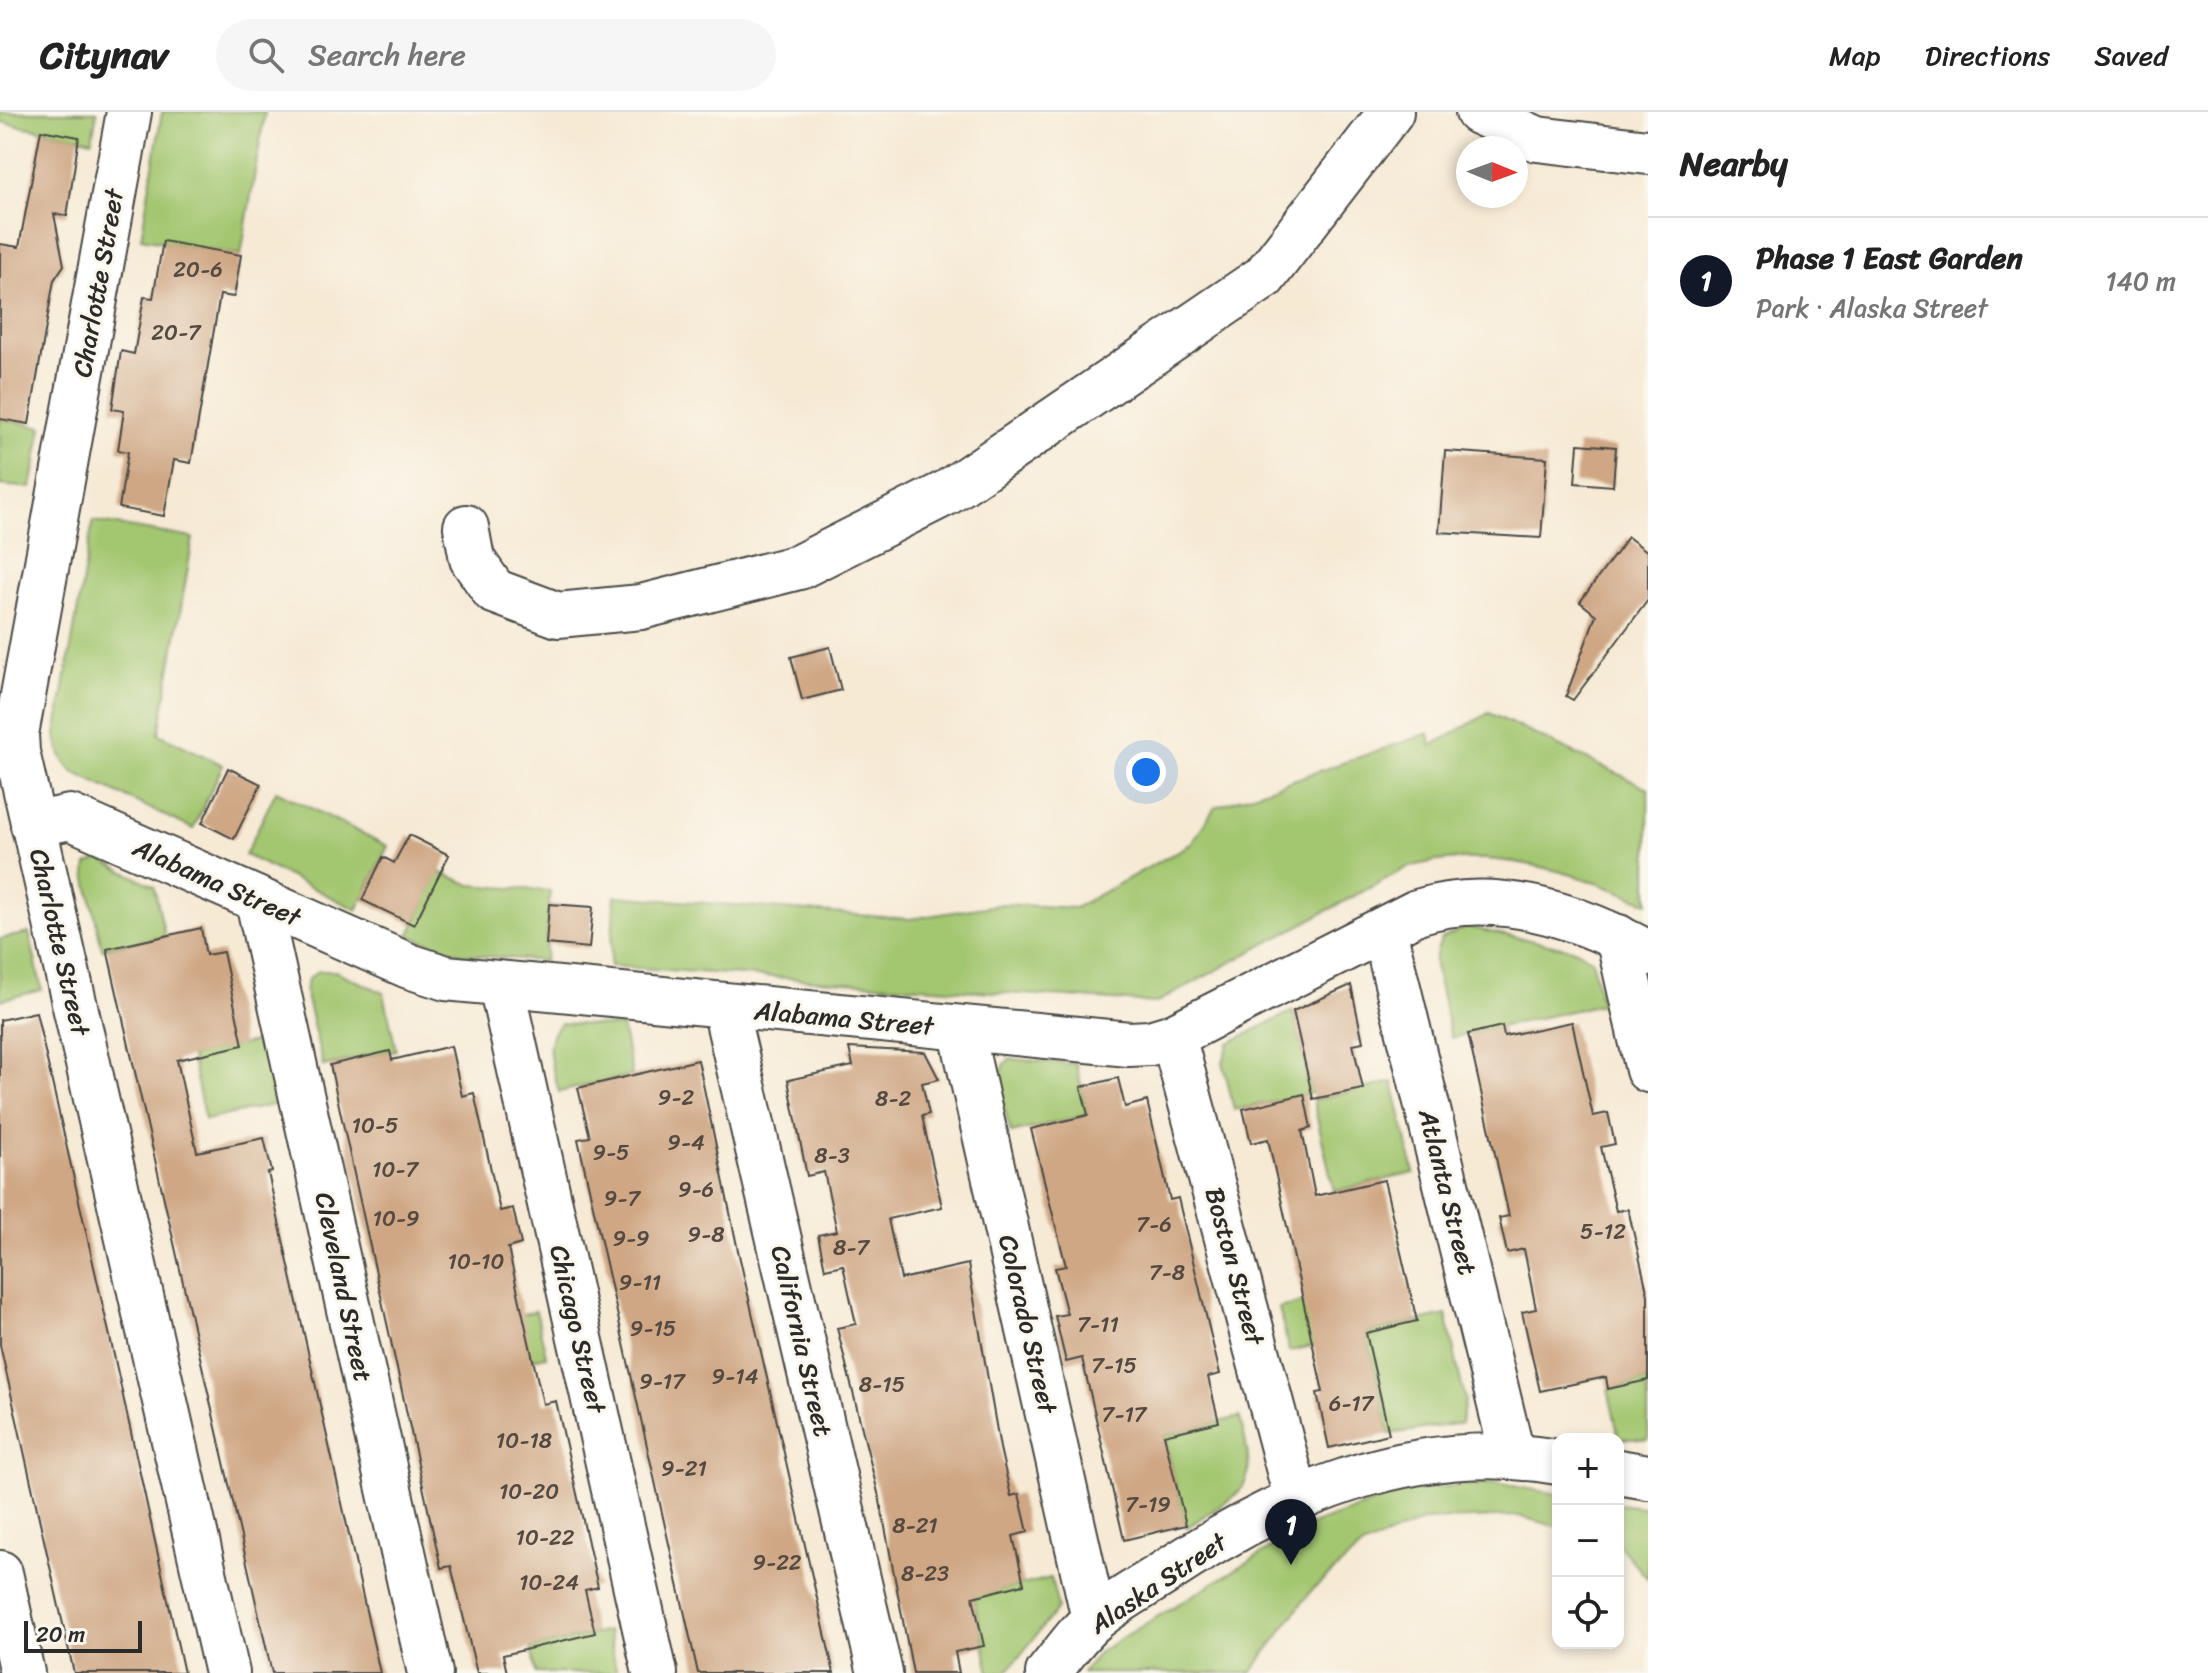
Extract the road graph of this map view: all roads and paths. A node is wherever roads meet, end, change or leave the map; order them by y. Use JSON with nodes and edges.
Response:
{"nodes":[{"id":1,"x":129,"y":112,"type":"edge"},
{"id":2,"x":1391,"y":112,"type":"edge"},
{"id":3,"x":1478,"y":112,"type":"edge"},
{"id":4,"x":1648,"y":152,"type":"edge"},
{"id":5,"x":466,"y":527,"type":"dead end"},
{"id":6,"x":10,"y":774,"type":"edge"},
{"id":7,"x":33,"y":825,"type":"junction"},
{"id":8,"x":258,"y":901,"type":"junction"},
{"id":9,"x":1384,"y":930,"type":"junction"},
{"id":10,"x":1633,"y":945,"type":"edge"},
{"id":11,"x":501,"y":985,"type":"junction"},
{"id":12,"x":725,"y":1008,"type":"junction"},
{"id":13,"x":961,"y":1028,"type":"junction"},
{"id":14,"x":1173,"y":1036,"type":"junction"},
{"id":15,"x":1648,"y":1070,"type":"edge"},
{"id":16,"x":1512,"y":1454,"type":"junction"},
{"id":17,"x":1552,"y":1461,"type":"edge"},
{"id":18,"x":1624,"y":1473,"type":"edge"},
{"id":19,"x":1648,"y":1477,"type":"edge"},
{"id":20,"x":1296,"y":1497,"type":"junction"},
{"id":21,"x":0,"y":1573,"type":"edge"},
{"id":22,"x":1094,"y":1619,"type":"junction"},
{"id":23,"x":22,"y":1673,"type":"edge"},
{"id":24,"x":227,"y":1673,"type":"edge"},
{"id":25,"x":430,"y":1673,"type":"edge"},
{"id":26,"x":655,"y":1673,"type":"edge"},
{"id":27,"x":880,"y":1673,"type":"edge"},
{"id":28,"x":1048,"y":1673,"type":"edge"}],
"edges":[{"from":1,"to":6,"type":"street","name":"Charlotte Street"},
{"from":2,"to":5,"type":"street"},
{"from":3,"to":4,"type":"street"},
{"from":6,"to":7,"type":"street","name":"Charlotte Street"},
{"from":7,"to":8,"type":"street","name":"Alabama Street"},
{"from":7,"to":24,"type":"street","name":"Charlotte Street"},
{"from":8,"to":11,"type":"street","name":"Alabama Street"},
{"from":8,"to":25,"type":"street","name":"Cleveland Street"},
{"from":9,"to":10,"type":"street","name":"Alabama Street"},
{"from":9,"to":14,"type":"street","name":"Alabama Street"},
{"from":9,"to":16,"type":"street","name":"Atlanta Street"},
{"from":10,"to":15,"type":"street"},
{"from":11,"to":12,"type":"street","name":"Alabama Street"},
{"from":11,"to":26,"type":"street","name":"Chicago Street"},
{"from":12,"to":13,"type":"street","name":"Alabama Street"},
{"from":12,"to":27,"type":"street","name":"California Street"},
{"from":13,"to":14,"type":"street","name":"Alabama Street"},
{"from":13,"to":22,"type":"street","name":"Colorado Street"},
{"from":14,"to":20,"type":"street","name":"Boston Street"},
{"from":16,"to":17,"type":"street","name":"Alaska Street"},
{"from":16,"to":20,"type":"street","name":"Alaska Street"},
{"from":18,"to":19,"type":"street"},
{"from":20,"to":22,"type":"street","name":"Alaska Street"},
{"from":21,"to":23,"type":"street"},
{"from":22,"to":28,"type":"street","name":"Alaska Street"}]}
